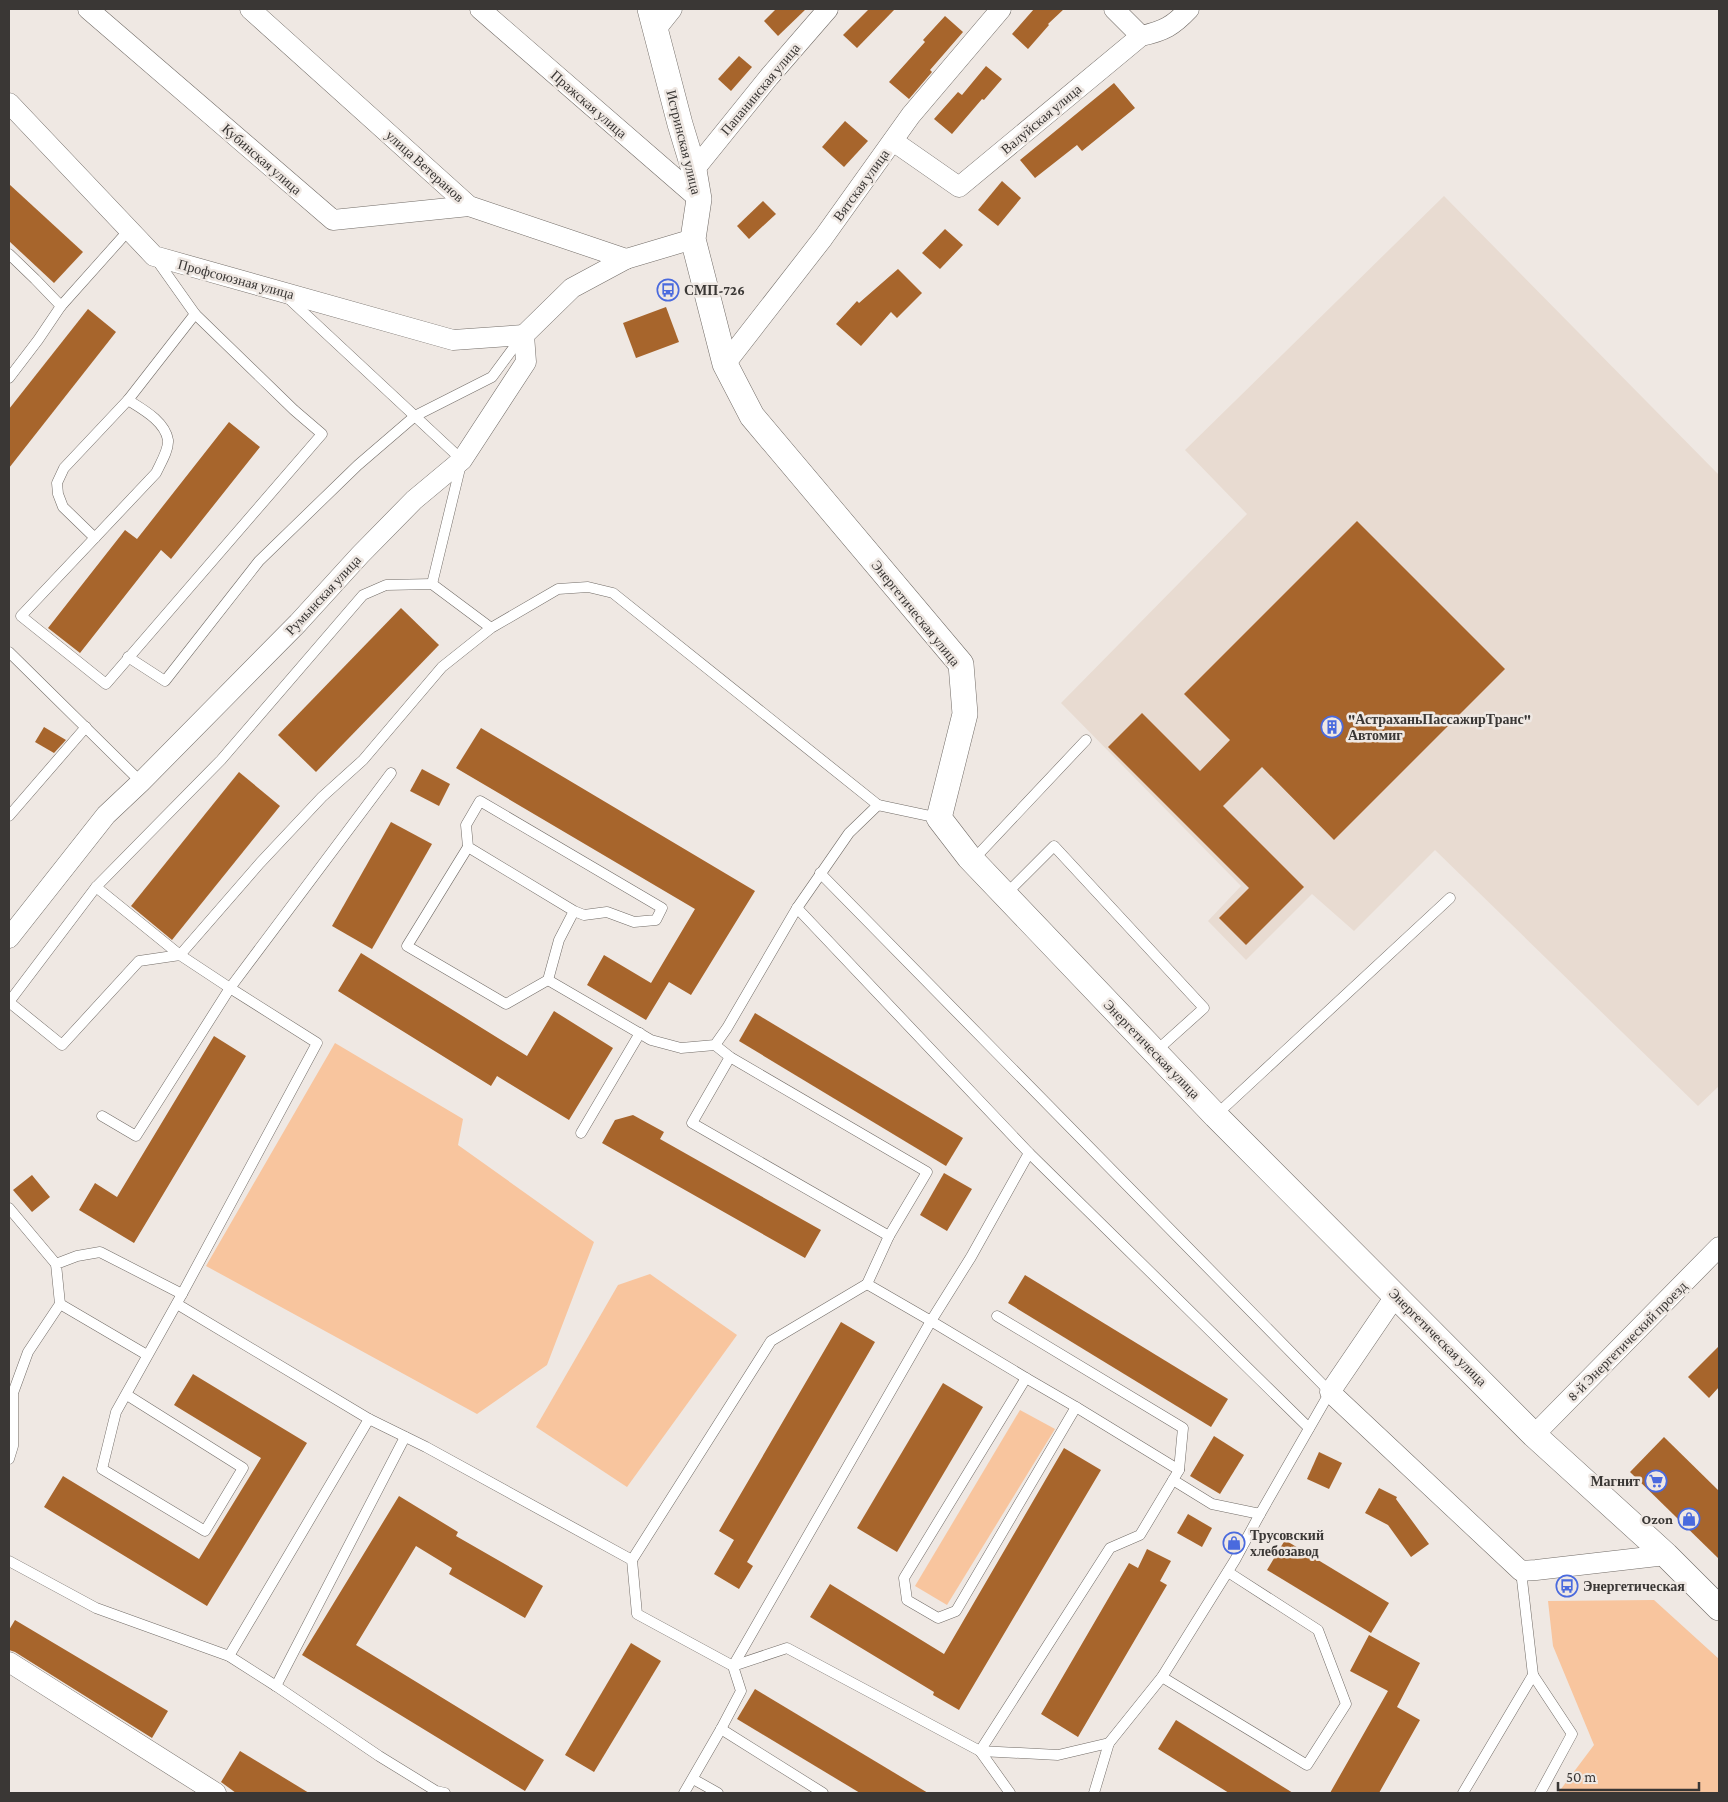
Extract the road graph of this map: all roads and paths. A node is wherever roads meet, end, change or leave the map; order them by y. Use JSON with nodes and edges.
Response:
{"nodes":[{"id":1,"x":88,"y":9,"type":"edge"},
{"id":2,"x":250,"y":9,"type":"edge"},
{"id":3,"x":480,"y":9,"type":"edge"},
{"id":4,"x":672,"y":9,"type":"edge"},
{"id":5,"x":828,"y":9,"type":"edge"},
{"id":6,"x":1001,"y":9,"type":"edge"},
{"id":7,"x":1114,"y":9,"type":"edge"},
{"id":8,"x":1189,"y":9,"type":"edge"},
{"id":9,"x":653,"y":19,"type":"edge"},
{"id":10,"x":1141,"y":36,"type":"junction"},
{"id":11,"x":9,"y":103,"type":"edge"},
{"id":12,"x":893,"y":141,"type":"junction"},
{"id":13,"x":694,"y":170,"type":"junction"},
{"id":14,"x":699,"y":199,"type":"junction"},
{"id":15,"x":469,"y":206,"type":"junction"},
{"id":16,"x":128,"y":231,"type":"junction"},
{"id":17,"x":693,"y":239,"type":"junction"},
{"id":18,"x":9,"y":254,"type":"edge"},
{"id":19,"x":154,"y":256,"type":"junction"},
{"id":20,"x":626,"y":259,"type":"junction"},
{"id":21,"x":279,"y":290,"type":"junction"},
{"id":22,"x":62,"y":306,"type":"junction"},
{"id":23,"x":195,"y":314,"type":"junction"},
{"id":24,"x":524,"y":335,"type":"junction"},
{"id":25,"x":725,"y":364,"type":"junction"},
{"id":26,"x":9,"y":378,"type":"edge"},
{"id":27,"x":128,"y":400,"type":"junction"},
{"id":28,"x":415,"y":416,"type":"junction"},
{"id":29,"x":752,"y":416,"type":"joint"},
{"id":30,"x":462,"y":460,"type":"junction"},
{"id":31,"x":95,"y":538,"type":"junction"},
{"id":32,"x":432,"y":584,"type":"junction"},
{"id":33,"x":491,"y":628,"type":"junction"},
{"id":34,"x":9,"y":652,"type":"edge"},
{"id":35,"x":128,"y":657,"type":"junction"},
{"id":36,"x":86,"y":727,"type":"junction"},
{"id":37,"x":1086,"y":740,"type":"dead end"},
{"id":38,"x":391,"y":773,"type":"dead end"},
{"id":39,"x":141,"y":782,"type":"junction"},
{"id":40,"x":878,"y":805,"type":"junction"},
{"id":41,"x":9,"y":816,"type":"edge"},
{"id":42,"x":939,"y":818,"type":"junction"},
{"id":43,"x":468,"y":847,"type":"junction"},
{"id":44,"x":972,"y":861,"type":"junction"},
{"id":45,"x":820,"y":874,"type":"junction"},
{"id":46,"x":96,"y":887,"type":"junction"},
{"id":47,"x":1005,"y":895,"type":"junction"},
{"id":48,"x":1450,"y":898,"type":"dead end"},
{"id":49,"x":797,"y":908,"type":"junction"},
{"id":50,"x":574,"y":911,"type":"junction"},
{"id":51,"x":9,"y":938,"type":"edge"},
{"id":52,"x":180,"y":955,"type":"junction"},
{"id":53,"x":548,"y":980,"type":"junction"},
{"id":54,"x":230,"y":988,"type":"junction"},
{"id":55,"x":640,"y":1033,"type":"junction"},
{"id":56,"x":715,"y":1045,"type":"junction"},
{"id":57,"x":1155,"y":1052,"type":"junction"},
{"id":58,"x":730,"y":1057,"type":"junction"},
{"id":59,"x":102,"y":1116,"type":"dead end"},
{"id":60,"x":1216,"y":1116,"type":"junction"},
{"id":61,"x":581,"y":1133,"type":"dead end"},
{"id":62,"x":1028,"y":1153,"type":"junction"},
{"id":63,"x":9,"y":1208,"type":"edge"},
{"id":64,"x":889,"y":1236,"type":"junction"},
{"id":65,"x":1719,"y":1248,"type":"edge"},
{"id":66,"x":56,"y":1264,"type":"junction"},
{"id":67,"x":867,"y":1284,"type":"junction"},
{"id":68,"x":182,"y":1294,"type":"junction"},
{"id":69,"x":1396,"y":1295,"type":"junction"},
{"id":70,"x":60,"y":1304,"type":"junction"},
{"id":71,"x":177,"y":1304,"type":"junction"},
{"id":72,"x":997,"y":1316,"type":"dead end"},
{"id":73,"x":931,"y":1321,"type":"junction"},
{"id":74,"x":147,"y":1355,"type":"junction"},
{"id":75,"x":1026,"y":1378,"type":"junction"},
{"id":76,"x":11,"y":1392,"type":"edge"},
{"id":77,"x":1330,"y":1392,"type":"junction"},
{"id":78,"x":127,"y":1395,"type":"junction"},
{"id":79,"x":1076,"y":1407,"type":"junction"},
{"id":80,"x":369,"y":1419,"type":"junction"},
{"id":81,"x":1309,"y":1428,"type":"junction"},
{"id":82,"x":1534,"y":1434,"type":"junction"},
{"id":83,"x":406,"y":1438,"type":"junction"},
{"id":84,"x":9,"y":1459,"type":"edge"},
{"id":85,"x":1179,"y":1470,"type":"junction"},
{"id":86,"x":1173,"y":1480,"type":"junction"},
{"id":87,"x":1260,"y":1514,"type":"junction"},
{"id":88,"x":1666,"y":1556,"type":"junction"},
{"id":89,"x":632,"y":1560,"type":"junction"},
{"id":90,"x":9,"y":1561,"type":"edge"},
{"id":91,"x":1521,"y":1570,"type":"junction"},
{"id":92,"x":1228,"y":1572,"type":"junction"},
{"id":93,"x":1719,"y":1608,"type":"edge"},
{"id":94,"x":228,"y":1656,"type":"junction"},
{"id":95,"x":9,"y":1662,"type":"edge"},
{"id":96,"x":732,"y":1666,"type":"junction"},
{"id":97,"x":1533,"y":1675,"type":"junction"},
{"id":98,"x":1162,"y":1677,"type":"junction"},
{"id":99,"x":276,"y":1686,"type":"junction"},
{"id":100,"x":721,"y":1729,"type":"junction"},
{"id":101,"x":1109,"y":1743,"type":"junction"},
{"id":102,"x":980,"y":1751,"type":"junction"},
{"id":103,"x":693,"y":1779,"type":"junction"},
{"id":104,"x":216,"y":1793,"type":"edge"},
{"id":105,"x":445,"y":1793,"type":"edge"},
{"id":106,"x":684,"y":1793,"type":"edge"},
{"id":107,"x":718,"y":1793,"type":"edge"},
{"id":108,"x":823,"y":1793,"type":"edge"},
{"id":109,"x":1010,"y":1793,"type":"edge"},
{"id":110,"x":1094,"y":1793,"type":"edge"},
{"id":111,"x":1463,"y":1793,"type":"edge"},
{"id":112,"x":1540,"y":1793,"type":"edge"}],
"edges":[{"from":1,"to":15,"type":"street","name":"Кубинская улица"},
{"from":2,"to":15,"type":"street","name":"улица Ветеранов"},
{"from":3,"to":14,"type":"street","name":"Пражская улица"},
{"from":4,"to":9,"type":"street"},
{"from":5,"to":13,"type":"street","name":"Папанинская улица"},
{"from":6,"to":12,"type":"street","name":"Вятская улица"},
{"from":7,"to":10,"type":"street"},
{"from":8,"to":10,"type":"street","name":"Валуйская улица"},
{"from":9,"to":13,"type":"street","name":"Истринская улица"},
{"from":10,"to":12,"type":"street","name":"Валуйская улица"},
{"from":11,"to":16,"type":"street","name":"Профсоюзная улица"},
{"from":12,"to":25,"type":"street","name":"Вятская улица"},
{"from":13,"to":14,"type":"street","name":"Истринская улица"},
{"from":14,"to":17,"type":"street","name":"Истринская улица"},
{"from":15,"to":20,"type":"street","name":"улица Ветеранов"},
{"from":16,"to":19,"type":"street","name":"Профсоюзная улица"},
{"from":16,"to":22,"type":"lane"},
{"from":17,"to":20,"type":"street"},
{"from":17,"to":25,"type":"street","name":"Истринская улица"},
{"from":18,"to":22,"type":"lane"},
{"from":19,"to":21,"type":"street","name":"Профсоюзная улица"},
{"from":19,"to":23,"type":"lane"},
{"from":20,"to":24,"type":"street"},
{"from":21,"to":24,"type":"street","name":"Профсоюзная улица"},
{"from":21,"to":28,"type":"lane"},
{"from":22,"to":26,"type":"lane"},
{"from":23,"to":27,"type":"lane"},
{"from":23,"to":35,"type":"lane"},
{"from":24,"to":28,"type":"lane"},
{"from":24,"to":30,"type":"street","name":"Румынская улица"},
{"from":25,"to":29,"type":"street","name":"Истринская улица"},
{"from":27,"to":31,"type":"lane"},
{"from":27,"to":31,"type":"lane"},
{"from":28,"to":30,"type":"lane"},
{"from":28,"to":35,"type":"lane"},
{"from":29,"to":42,"type":"street","name":"Энергетическая улица"},
{"from":30,"to":32,"type":"lane"},
{"from":30,"to":39,"type":"street","name":"Румынская улица"},
{"from":31,"to":35,"type":"lane"},
{"from":32,"to":33,"type":"lane"},
{"from":32,"to":46,"type":"lane"},
{"from":33,"to":40,"type":"lane"},
{"from":33,"to":52,"type":"lane"},
{"from":34,"to":36,"type":"lane"},
{"from":36,"to":39,"type":"lane"},
{"from":36,"to":41,"type":"lane"},
{"from":37,"to":44,"type":"lane"},
{"from":38,"to":54,"type":"lane"},
{"from":39,"to":51,"type":"street","name":"Румынская улица"},
{"from":40,"to":42,"type":"lane"},
{"from":40,"to":45,"type":"lane"},
{"from":42,"to":44,"type":"street","name":"Энергетическая улица"},
{"from":43,"to":50,"type":"lane"},
{"from":43,"to":50,"type":"lane"},
{"from":43,"to":53,"type":"lane"},
{"from":44,"to":47,"type":"street","name":"Энергетическая улица"},
{"from":45,"to":49,"type":"lane"},
{"from":45,"to":77,"type":"lane"},
{"from":46,"to":52,"type":"lane"},
{"from":46,"to":52,"type":"lane"},
{"from":47,"to":57,"type":"street","name":"Энергетическая улица"},
{"from":47,"to":57,"type":"lane"},
{"from":48,"to":60,"type":"lane"},
{"from":49,"to":56,"type":"lane"},
{"from":49,"to":62,"type":"lane"},
{"from":50,"to":53,"type":"lane"},
{"from":52,"to":54,"type":"lane"},
{"from":53,"to":55,"type":"lane"},
{"from":54,"to":59,"type":"lane"},
{"from":54,"to":68,"type":"lane"},
{"from":55,"to":56,"type":"lane"},
{"from":55,"to":61,"type":"lane"},
{"from":56,"to":58,"type":"lane"},
{"from":57,"to":60,"type":"street","name":"Энергетическая улица"},
{"from":58,"to":64,"type":"lane"},
{"from":58,"to":64,"type":"lane"},
{"from":60,"to":69,"type":"street","name":"Энергетическая улица"},
{"from":62,"to":73,"type":"lane"},
{"from":62,"to":81,"type":"lane"},
{"from":63,"to":66,"type":"lane"},
{"from":64,"to":67,"type":"lane"},
{"from":65,"to":82,"type":"street","name":"8-й Энергетический проезд"},
{"from":66,"to":68,"type":"lane"},
{"from":66,"to":70,"type":"lane"},
{"from":67,"to":73,"type":"lane"},
{"from":67,"to":89,"type":"lane"},
{"from":68,"to":71,"type":"lane"},
{"from":69,"to":77,"type":"street"},
{"from":69,"to":82,"type":"street","name":"Энергетическая улица"},
{"from":70,"to":74,"type":"lane"},
{"from":70,"to":76,"type":"lane"},
{"from":71,"to":74,"type":"lane"},
{"from":71,"to":80,"type":"lane"},
{"from":72,"to":85,"type":"lane"},
{"from":73,"to":75,"type":"lane"},
{"from":73,"to":96,"type":"lane"},
{"from":74,"to":78,"type":"lane"},
{"from":75,"to":79,"type":"lane"},
{"from":75,"to":79,"type":"lane"},
{"from":76,"to":84,"type":"lane"},
{"from":77,"to":81,"type":"lane"},
{"from":77,"to":91,"type":"street"},
{"from":78,"to":78,"type":"lane"},
{"from":79,"to":85,"type":"lane"},
{"from":80,"to":83,"type":"lane"},
{"from":80,"to":94,"type":"lane"},
{"from":81,"to":87,"type":"lane"},
{"from":82,"to":88,"type":"street","name":"Энергетическая улица"},
{"from":83,"to":89,"type":"lane"},
{"from":83,"to":99,"type":"lane"},
{"from":85,"to":86,"type":"lane"},
{"from":86,"to":87,"type":"lane"},
{"from":86,"to":102,"type":"lane"},
{"from":87,"to":92,"type":"lane"},
{"from":88,"to":91,"type":"street"},
{"from":88,"to":93,"type":"street","name":"Энергетическая улица"},
{"from":89,"to":96,"type":"lane"},
{"from":90,"to":94,"type":"lane"},
{"from":91,"to":97,"type":"lane"},
{"from":92,"to":98,"type":"lane"},
{"from":92,"to":98,"type":"lane"},
{"from":94,"to":99,"type":"lane"},
{"from":95,"to":104,"type":"street"},
{"from":96,"to":100,"type":"lane"},
{"from":96,"to":102,"type":"lane"},
{"from":97,"to":111,"type":"lane"},
{"from":97,"to":112,"type":"lane"},
{"from":98,"to":101,"type":"lane"},
{"from":99,"to":105,"type":"lane"},
{"from":100,"to":103,"type":"lane"},
{"from":100,"to":108,"type":"lane"},
{"from":101,"to":102,"type":"lane"},
{"from":101,"to":110,"type":"lane"},
{"from":102,"to":109,"type":"lane"},
{"from":103,"to":106,"type":"lane"},
{"from":103,"to":107,"type":"lane"}]}
